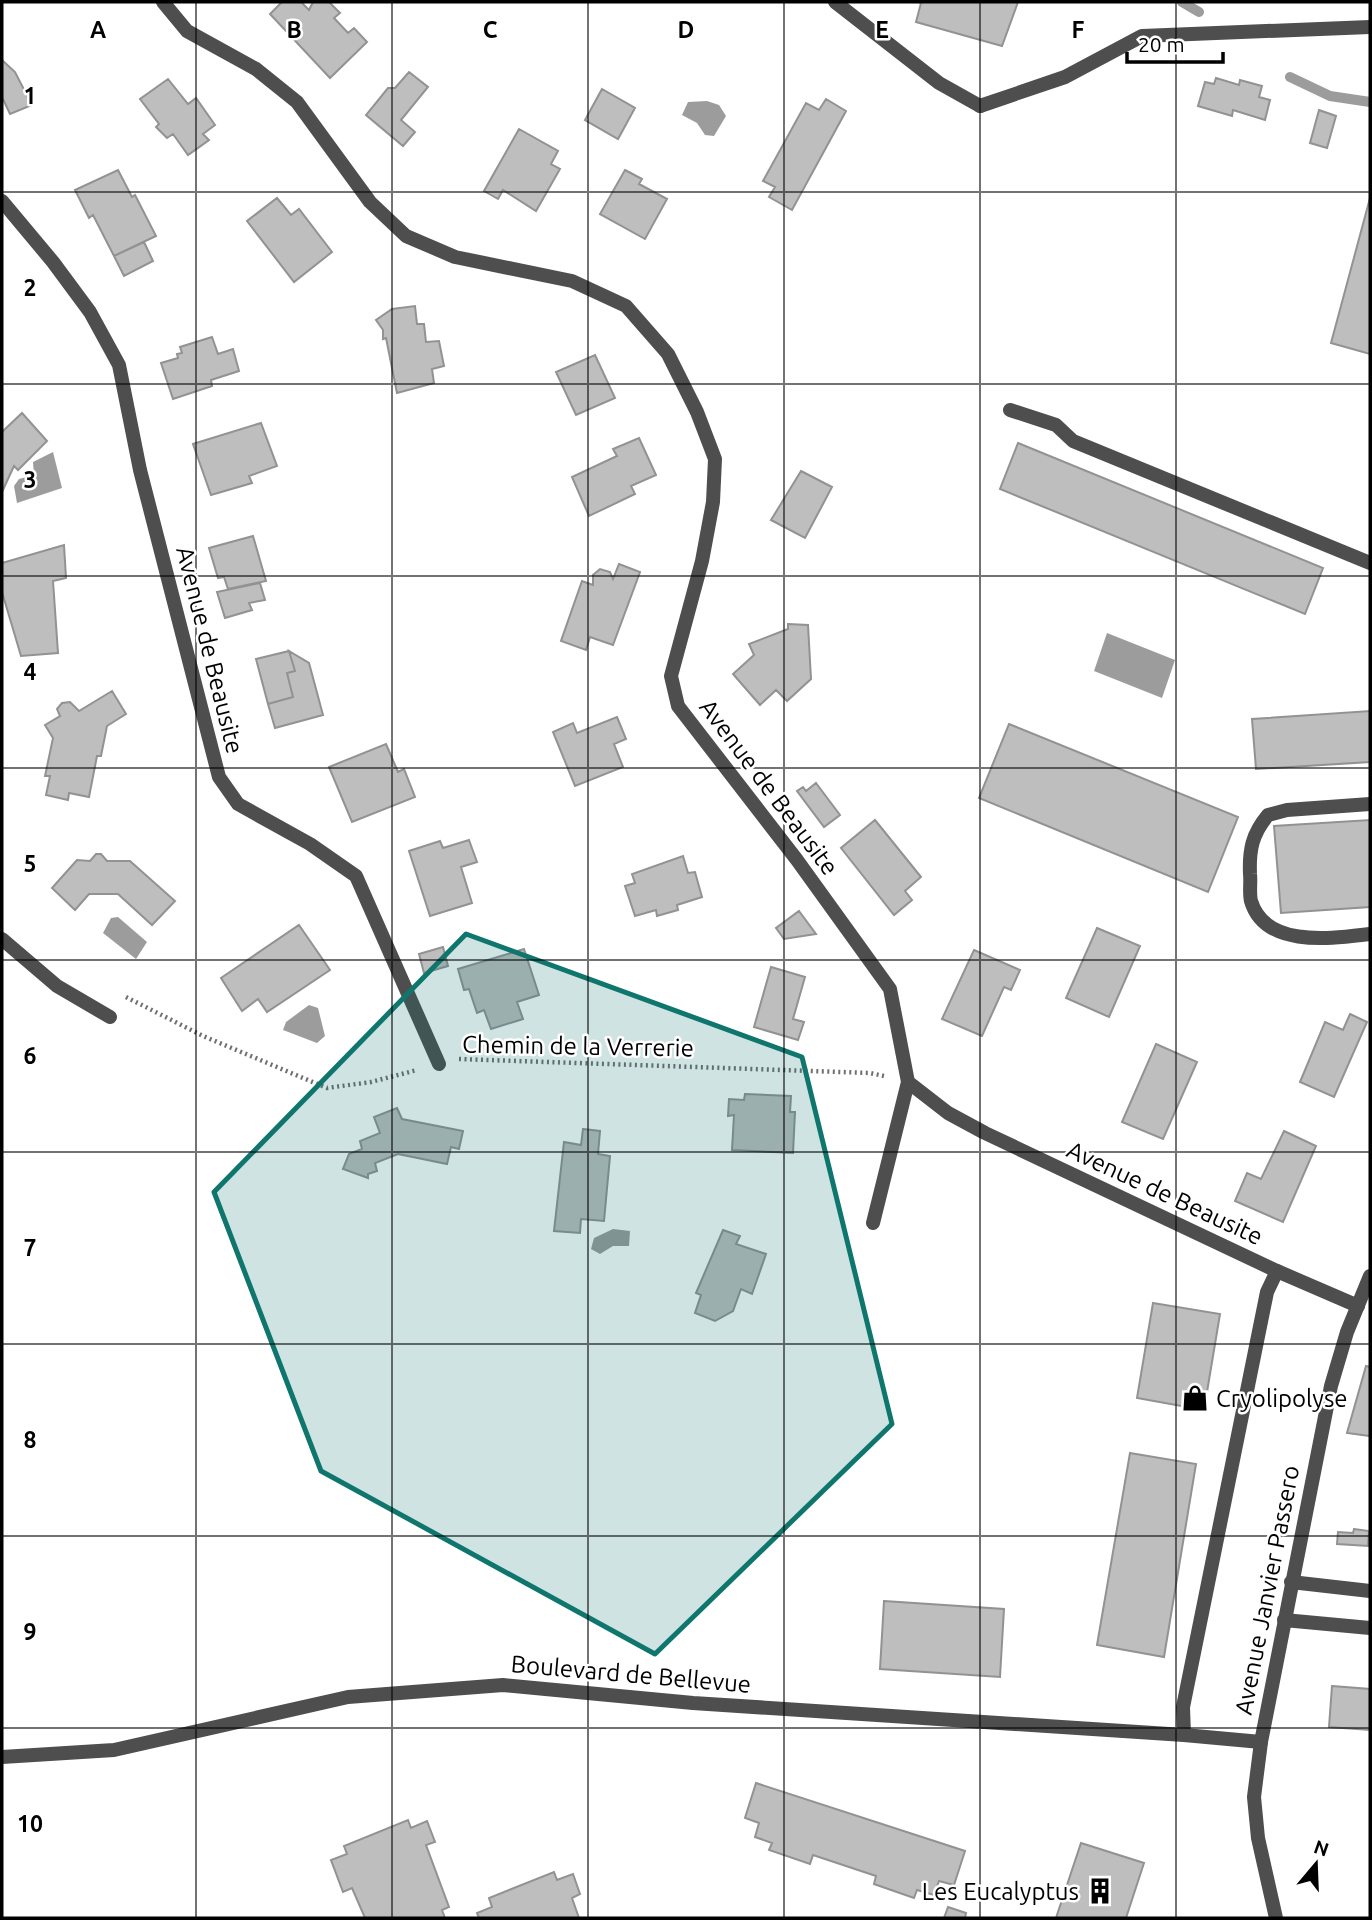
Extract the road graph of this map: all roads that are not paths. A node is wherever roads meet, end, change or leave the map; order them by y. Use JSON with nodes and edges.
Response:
{"nodes":[{"id":1,"x":163,"y":2,"type":"edge"},
{"id":2,"x":835,"y":2,"type":"edge"},
{"id":3,"x":1370,"y":27,"type":"edge"},
{"id":4,"x":2,"y":201,"type":"edge"},
{"id":5,"x":1010,"y":410,"type":"dead end"},
{"id":6,"x":1370,"y":563,"type":"edge"},
{"id":7,"x":1370,"y":804,"type":"edge"},
{"id":8,"x":1370,"y":934,"type":"edge"},
{"id":9,"x":2,"y":939,"type":"edge"},
{"id":10,"x":110,"y":1017,"type":"dead end"},
{"id":11,"x":439,"y":1064,"type":"road end"},
{"id":12,"x":908,"y":1082,"type":"junction"},
{"id":13,"x":873,"y":1223,"type":"dead end"},
{"id":14,"x":1278,"y":1271,"type":"junction"},
{"id":15,"x":1370,"y":1276,"type":"edge"},
{"id":16,"x":1358,"y":1306,"type":"junction"},
{"id":17,"x":1291,"y":1582,"type":"junction"},
{"id":18,"x":1370,"y":1591,"type":"edge"},
{"id":19,"x":1284,"y":1620,"type":"junction"},
{"id":20,"x":1370,"y":1628,"type":"edge"},
{"id":21,"x":1184,"y":1734,"type":"junction"},
{"id":22,"x":1261,"y":1742,"type":"junction"},
{"id":23,"x":2,"y":1757,"type":"edge"},
{"id":24,"x":1276,"y":1918,"type":"edge"}],
"edges":[{"from":1,"to":12,"type":"street","name":"Avenue de Beausite"},
{"from":2,"to":3,"type":"street"},
{"from":4,"to":11,"type":"street","name":"Avenue de Beausite"},
{"from":5,"to":6,"type":"street"},
{"from":7,"to":8,"type":"street"},
{"from":9,"to":10,"type":"street"},
{"from":12,"to":13,"type":"street"},
{"from":12,"to":14,"type":"street","name":"Avenue de Beausite"},
{"from":14,"to":16,"type":"street","name":"Avenue de Beausite"},
{"from":14,"to":21,"type":"street"},
{"from":15,"to":16,"type":"street","name":"Avenue Janvier Passero"},
{"from":16,"to":17,"type":"street","name":"Avenue Janvier Passero"},
{"from":17,"to":18,"type":"street"},
{"from":17,"to":19,"type":"street","name":"Avenue Janvier Passero"},
{"from":19,"to":20,"type":"street"},
{"from":19,"to":22,"type":"street","name":"Avenue Janvier Passero"},
{"from":21,"to":22,"type":"street","name":"Boulevard de Bellevue"},
{"from":21,"to":23,"type":"street","name":"Boulevard de Bellevue"},
{"from":22,"to":24,"type":"street","name":"Avenue Janvier Passero"}]}
